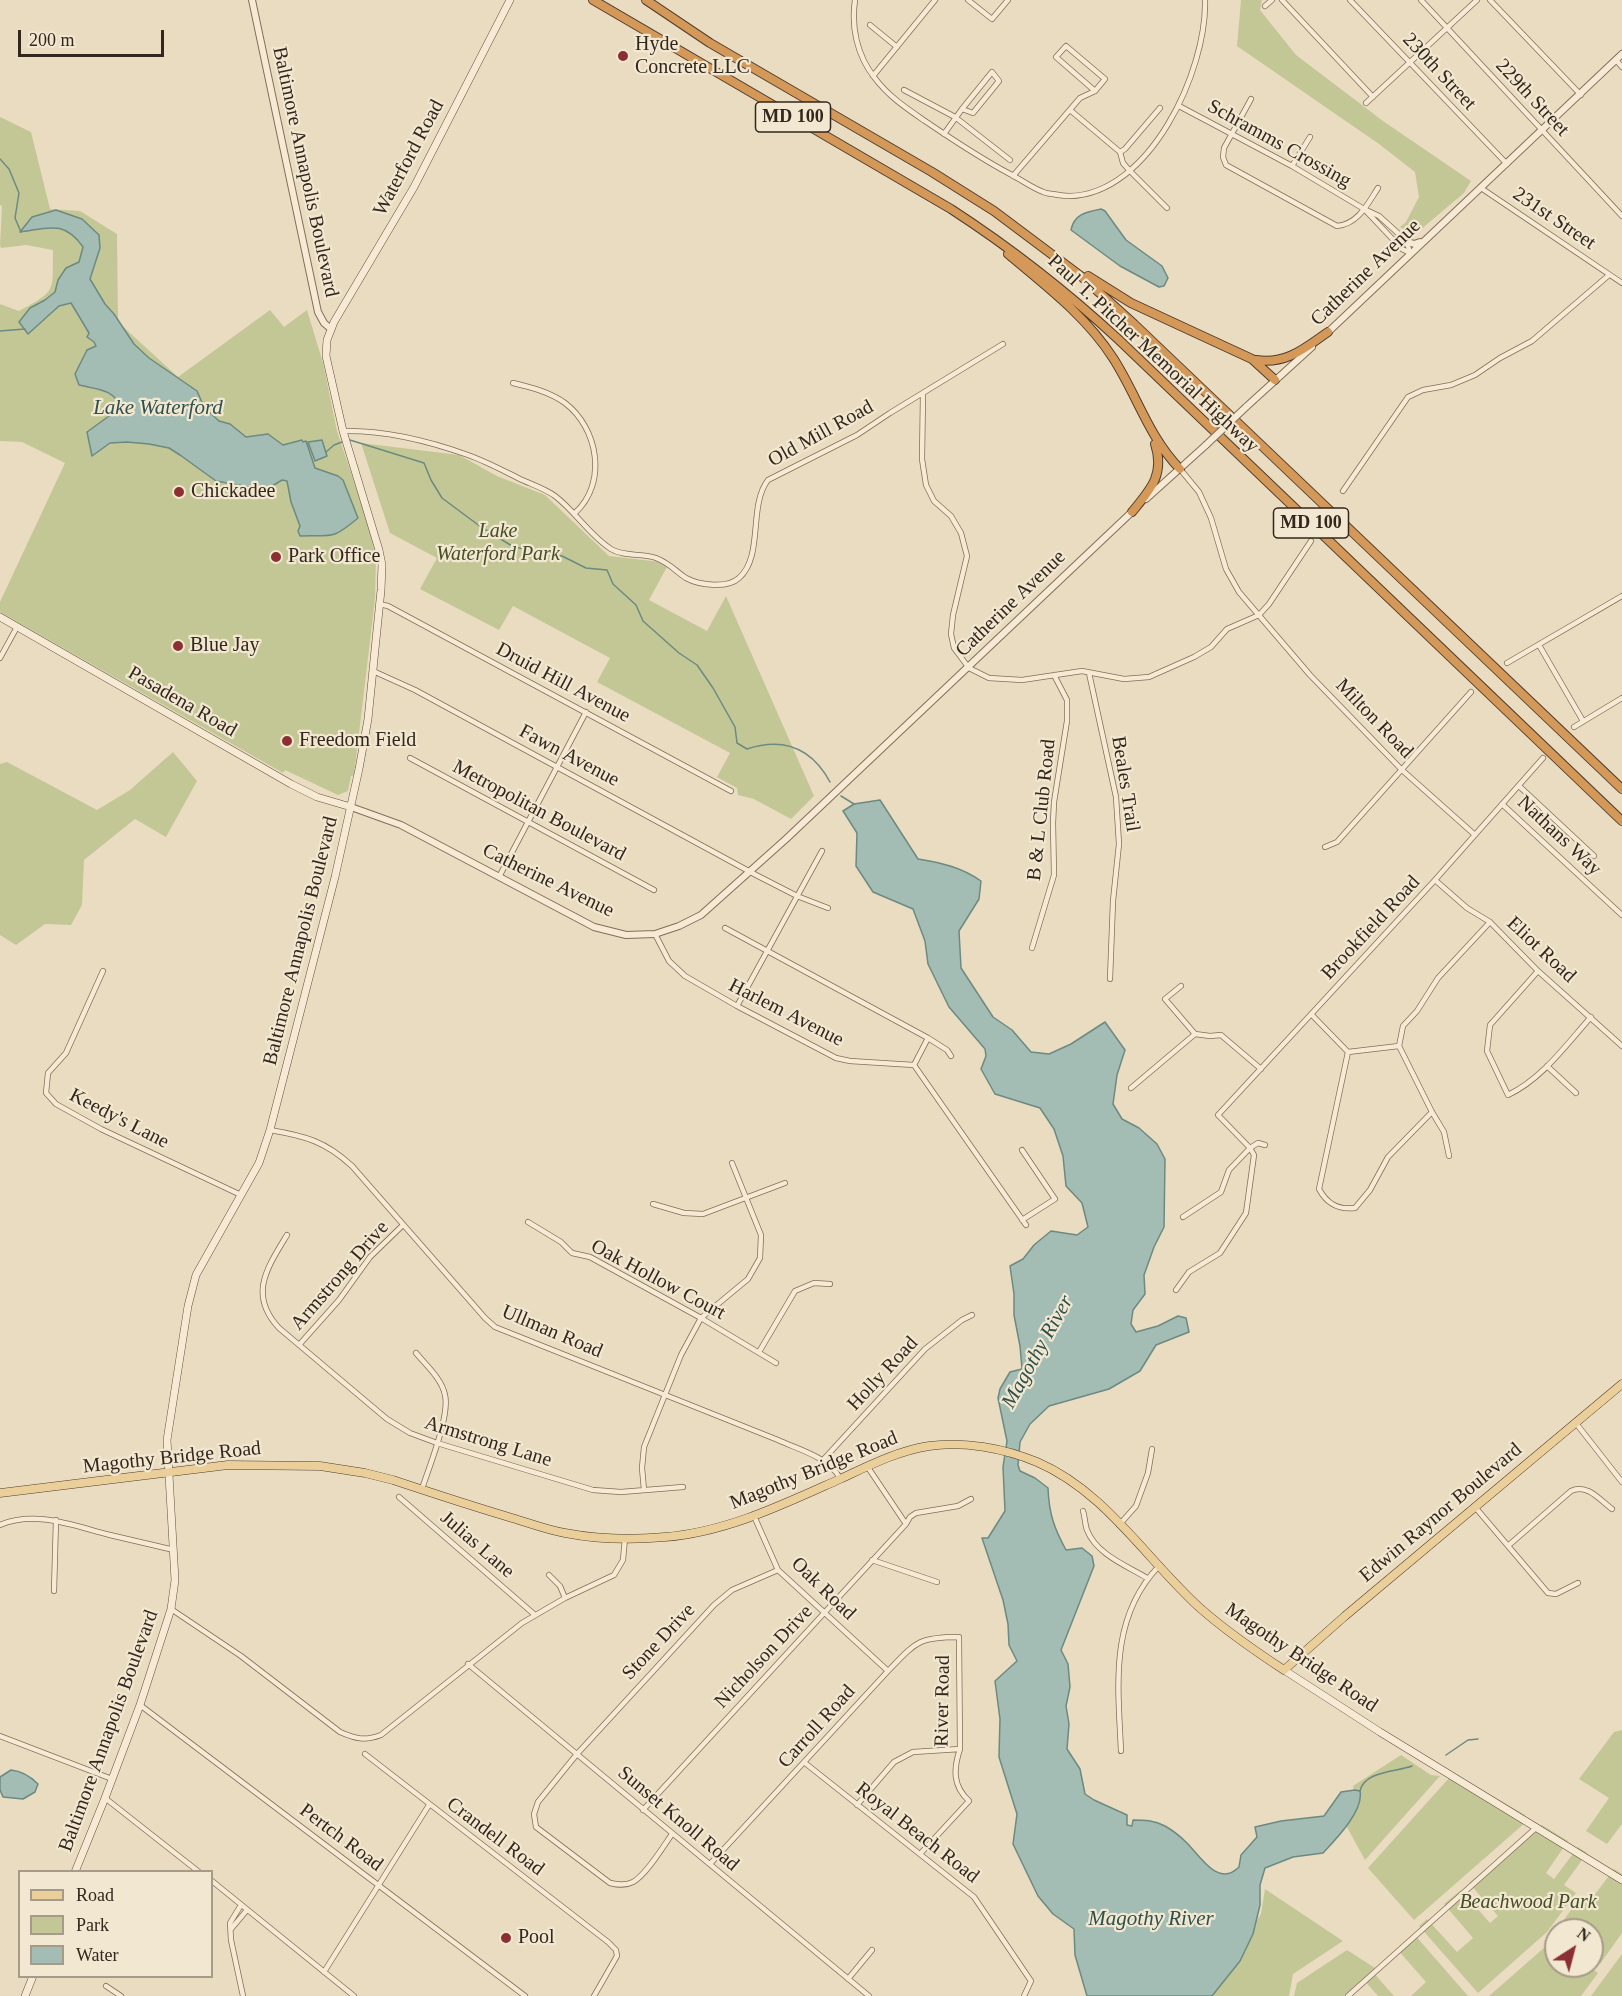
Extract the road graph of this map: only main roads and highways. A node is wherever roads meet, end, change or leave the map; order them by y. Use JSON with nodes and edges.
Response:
{"nodes":[{"id":1,"x":510,"y":0,"type":"edge"},
{"id":2,"x":593,"y":0,"type":"edge"},
{"id":3,"x":646,"y":0,"type":"edge"},
{"id":4,"x":1022,"y":230,"type":"junction"},
{"id":5,"x":992,"y":236,"type":"junction"},
{"id":6,"x":331,"y":329,"type":"joint"},
{"id":7,"x":1328,"y":332,"type":"road end"},
{"id":8,"x":1252,"y":359,"type":"junction"},
{"id":9,"x":1275,"y":380,"type":"road end"},
{"id":10,"x":1148,"y":423,"type":"junction"},
{"id":11,"x":1180,"y":469,"type":"road end"},
{"id":12,"x":1132,"y":512,"type":"road end"},
{"id":13,"x":0,"y":617,"type":"edge"},
{"id":14,"x":1622,"y":789,"type":"edge"},
{"id":15,"x":351,"y":807,"type":"junction"},
{"id":16,"x":1622,"y":821,"type":"edge"},
{"id":17,"x":1622,"y":1384,"type":"edge"},
{"id":18,"x":168,"y":1473,"type":"junction"},
{"id":19,"x":0,"y":1493,"type":"edge"},
{"id":20,"x":1284,"y":1670,"type":"junction"},
{"id":21,"x":76,"y":1870,"type":"edge"},
{"id":22,"x":1622,"y":1880,"type":"edge"},
{"id":23,"x":33,"y":1978,"type":"edge"},
{"id":24,"x":25,"y":1996,"type":"edge"}],
"edges":[{"from":1,"to":6,"type":"main road","name":"Waterford Road"},
{"from":2,"to":5,"type":"highway","name":"Paul T. Pitcher Memorial Highway","number":"MD 100"},
{"from":3,"to":4,"type":"highway","name":"Paul T. Pitcher Memorial Highway","number":"MD 100"},
{"from":4,"to":8,"type":"highway"},
{"from":4,"to":14,"type":"highway","name":"Paul T. Pitcher Memorial Highway","number":"MD 100"},
{"from":5,"to":10,"type":"highway"},
{"from":5,"to":16,"type":"highway","name":"Paul T. Pitcher Memorial Highway","number":"MD 100"},
{"from":6,"to":15,"type":"main road","name":"Baltimore Annapolis Boulevard"},
{"from":7,"to":8,"type":"highway"},
{"from":8,"to":9,"type":"highway"},
{"from":10,"to":11,"type":"highway"},
{"from":10,"to":12,"type":"highway"},
{"from":13,"to":15,"type":"main road","name":"Pasadena Road"},
{"from":15,"to":18,"type":"main road","name":"Baltimore Annapolis Boulevard"},
{"from":17,"to":20,"type":"main road","name":"Edwin Raynor Boulevard"},
{"from":18,"to":19,"type":"main road","name":"Magothy Bridge Road"},
{"from":18,"to":20,"type":"main road","name":"Magothy Bridge Road"},
{"from":18,"to":21,"type":"main road","name":"Baltimore Annapolis Boulevard"},
{"from":20,"to":22,"type":"main road","name":"Magothy Bridge Road"},
{"from":23,"to":24,"type":"main road"}]}
